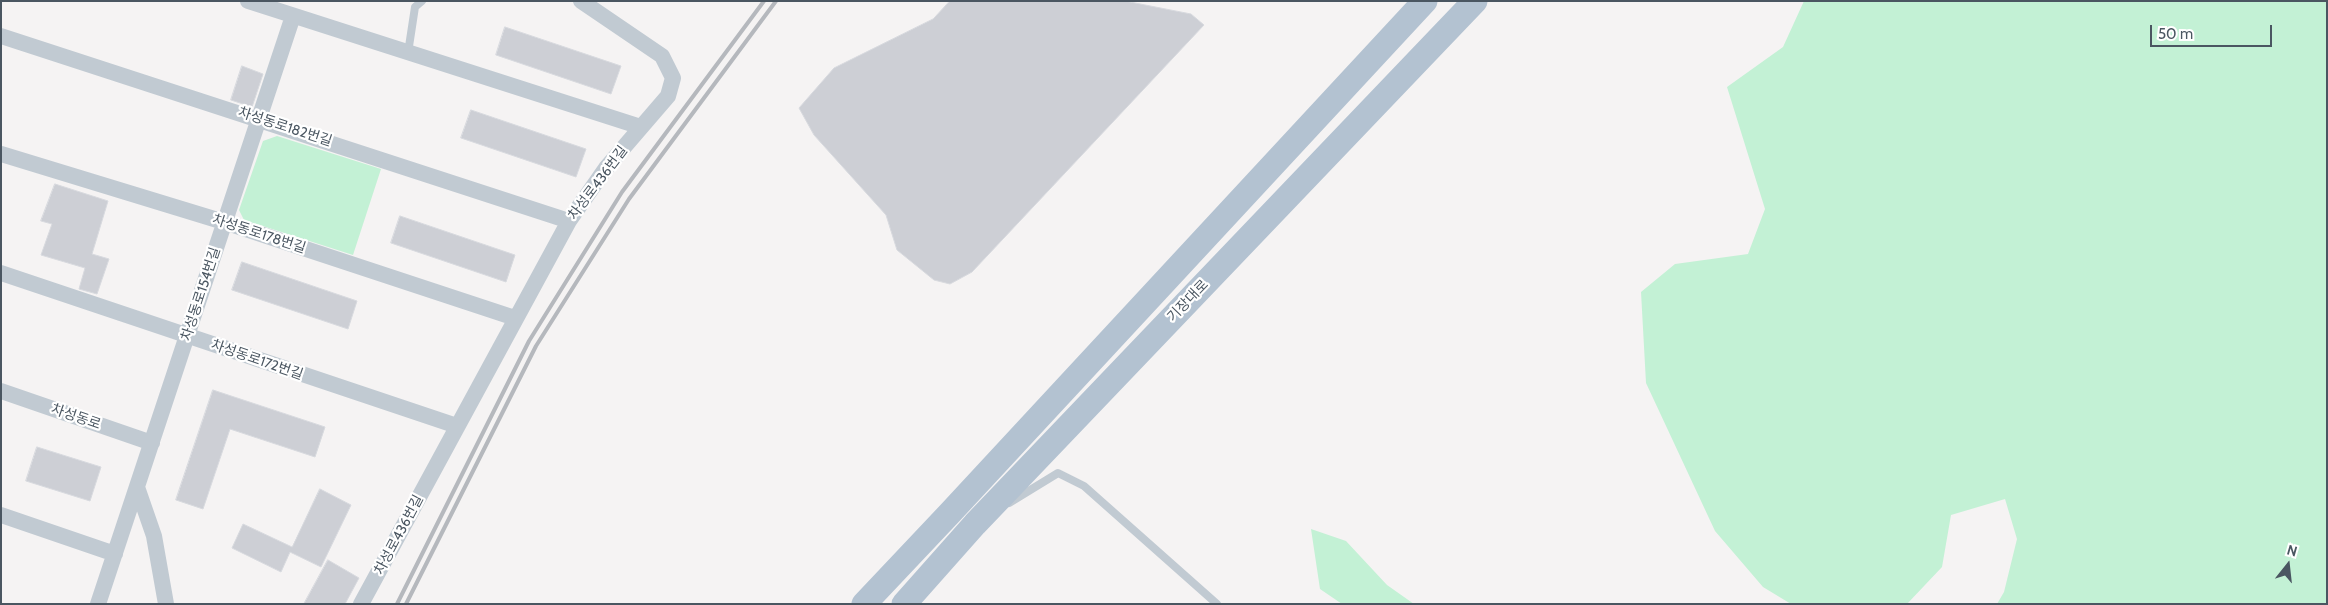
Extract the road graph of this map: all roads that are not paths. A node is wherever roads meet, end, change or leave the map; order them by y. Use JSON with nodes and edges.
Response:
{"nodes":[{"id":1,"x":248,"y":1,"type":"edge"},
{"id":2,"x":422,"y":1,"type":"edge"},
{"id":3,"x":581,"y":1,"type":"edge"},
{"id":4,"x":1425,"y":1,"type":"edge"},
{"id":5,"x":1475,"y":1,"type":"edge"},
{"id":6,"x":293,"y":16,"type":"junction"},
{"id":7,"x":1,"y":36,"type":"edge"},
{"id":8,"x":408,"y":53,"type":"junction"},
{"id":9,"x":259,"y":118,"type":"junction"},
{"id":10,"x":641,"y":127,"type":"junction"},
{"id":11,"x":1,"y":154,"type":"edge"},
{"id":12,"x":569,"y":221,"type":"junction"},
{"id":13,"x":224,"y":222,"type":"junction"},
{"id":14,"x":1,"y":273,"type":"edge"},
{"id":15,"x":514,"y":318,"type":"junction"},
{"id":16,"x":187,"y":336,"type":"junction"},
{"id":17,"x":1,"y":392,"type":"edge"},
{"id":18,"x":457,"y":426,"type":"junction"},
{"id":19,"x":152,"y":443,"type":"junction"},
{"id":20,"x":137,"y":487,"type":"junction"},
{"id":21,"x":1,"y":515,"type":"edge"},
{"id":22,"x":975,"y":524,"type":"junction"},
{"id":23,"x":115,"y":554,"type":"junction"},
{"id":24,"x":98,"y":604,"type":"edge"},
{"id":25,"x":166,"y":604,"type":"edge"},
{"id":26,"x":361,"y":604,"type":"edge"},
{"id":27,"x":864,"y":604,"type":"edge"},
{"id":28,"x":904,"y":604,"type":"edge"},
{"id":29,"x":1217,"y":604,"type":"edge"}],
"edges":[{"from":1,"to":6,"type":"street"},
{"from":2,"to":8,"type":"lane"},
{"from":3,"to":10,"type":"street","name":"차성로436번길"},
{"from":4,"to":27,"type":"main road"},
{"from":5,"to":22,"type":"main road","name":"기장대로"},
{"from":6,"to":8,"type":"street"},
{"from":6,"to":9,"type":"street","name":"차성동로154번길"},
{"from":7,"to":9,"type":"street","name":"차성동로182번길"},
{"from":8,"to":10,"type":"street"},
{"from":9,"to":12,"type":"street","name":"차성동로182번길"},
{"from":9,"to":13,"type":"street","name":"차성동로154번길"},
{"from":10,"to":12,"type":"street","name":"차성로436번길"},
{"from":11,"to":13,"type":"street","name":"차성동로178번길"},
{"from":12,"to":15,"type":"street","name":"차성로436번길"},
{"from":13,"to":15,"type":"street","name":"차성동로178번길"},
{"from":13,"to":16,"type":"street","name":"차성동로154번길"},
{"from":14,"to":16,"type":"street","name":"차성동로172번길"},
{"from":15,"to":18,"type":"street","name":"차성로436번길"},
{"from":16,"to":18,"type":"street","name":"차성동로172번길"},
{"from":16,"to":19,"type":"street","name":"차성동로154번길"},
{"from":17,"to":19,"type":"street","name":"차성동로"},
{"from":18,"to":26,"type":"street","name":"차성로436번길"},
{"from":19,"to":20,"type":"street","name":"차성동로154번길"},
{"from":20,"to":23,"type":"street","name":"차성동로154번길"},
{"from":20,"to":25,"type":"street"},
{"from":21,"to":23,"type":"street"},
{"from":22,"to":28,"type":"main road","name":"기장대로"},
{"from":22,"to":29,"type":"lane"},
{"from":23,"to":24,"type":"street","name":"차성동로154번길"}]}
